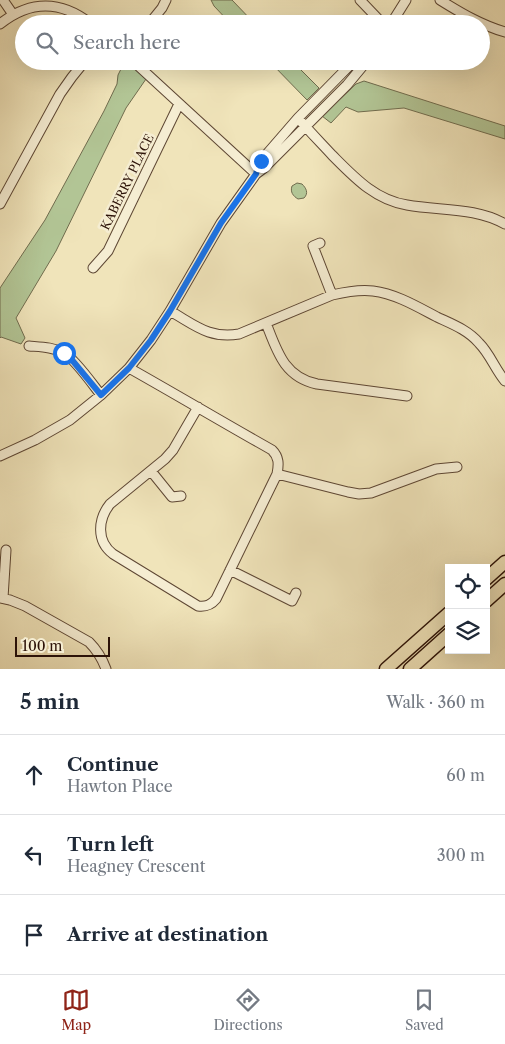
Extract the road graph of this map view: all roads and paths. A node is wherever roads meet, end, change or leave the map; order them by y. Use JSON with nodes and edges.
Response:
{"nodes":[{"id":1,"x":3,"y":0,"type":"edge"},
{"id":2,"x":166,"y":0,"type":"edge"},
{"id":3,"x":360,"y":0,"type":"edge"},
{"id":4,"x":406,"y":0,"type":"edge"},
{"id":5,"x":440,"y":0,"type":"edge"},
{"id":6,"x":51,"y":2,"type":"edge"},
{"id":7,"x":12,"y":13,"type":"junction"},
{"id":8,"x":82,"y":15,"type":"edge"},
{"id":9,"x":156,"y":15,"type":"edge"},
{"id":10,"x":374,"y":15,"type":"edge"},
{"id":11,"x":397,"y":15,"type":"edge"},
{"id":12,"x":465,"y":15,"type":"edge"},
{"id":13,"x":0,"y":24,"type":"edge"},
{"id":14,"x":490,"y":27,"type":"edge"},
{"id":15,"x":505,"y":32,"type":"edge"},
{"id":16,"x":78,"y":70,"type":"edge"},
{"id":17,"x":143,"y":70,"type":"edge"},
{"id":18,"x":345,"y":70,"type":"edge"},
{"id":19,"x":359,"y":70,"type":"edge"},
{"id":20,"x":179,"y":104,"type":"junction"},
{"id":21,"x":298,"y":118,"type":"junction"},
{"id":22,"x":305,"y":127,"type":"junction"},
{"id":23,"x":256,"y":174,"type":"junction"},
{"id":24,"x":0,"y":204,"type":"edge"},
{"id":25,"x":505,"y":224,"type":"edge"},
{"id":26,"x":313,"y":246,"type":"dead end"},
{"id":27,"x":93,"y":268,"type":"dead end"},
{"id":28,"x":332,"y":295,"type":"junction"},
{"id":29,"x":170,"y":311,"type":"junction"},
{"id":30,"x":266,"y":323,"type":"junction"},
{"id":31,"x":29,"y":346,"type":"dead end"},
{"id":32,"x":129,"y":368,"type":"junction"},
{"id":33,"x":505,"y":381,"type":"edge"},
{"id":34,"x":101,"y":395,"type":"junction"},
{"id":35,"x":407,"y":396,"type":"dead end"},
{"id":36,"x":198,"y":407,"type":"junction"},
{"id":37,"x":0,"y":456,"type":"edge"},
{"id":38,"x":457,"y":467,"type":"dead end"},
{"id":39,"x":152,"y":471,"type":"junction"},
{"id":40,"x":277,"y":474,"type":"junction"},
{"id":41,"x":174,"y":500,"type":"dead end"},
{"id":42,"x":6,"y":550,"type":"dead end"},
{"id":43,"x":505,"y":562,"type":"edge"},
{"id":44,"x":230,"y":570,"type":"junction"},
{"id":45,"x":490,"y":575,"type":"edge"},
{"id":46,"x":505,"y":584,"type":"edge"},
{"id":47,"x":490,"y":597,"type":"edge"},
{"id":48,"x":1,"y":598,"type":"edge"},
{"id":49,"x":292,"y":601,"type":"dead end"},
{"id":50,"x":445,"y":617,"type":"edge"},
{"id":51,"x":445,"y":638,"type":"edge"},
{"id":52,"x":106,"y":669,"type":"edge"},
{"id":53,"x":386,"y":669,"type":"edge"},
{"id":54,"x":410,"y":669,"type":"edge"}],
"edges":[{"from":1,"to":7,"type":"street"},
{"from":2,"to":9,"type":"street"},
{"from":3,"to":10,"type":"street"},
{"from":4,"to":11,"type":"street"},
{"from":5,"to":12,"type":"street"},
{"from":6,"to":7,"type":"street"},
{"from":6,"to":8,"type":"street"},
{"from":7,"to":13,"type":"street"},
{"from":14,"to":15,"type":"street"},
{"from":16,"to":24,"type":"street"},
{"from":17,"to":20,"type":"street"},
{"from":18,"to":21,"type":"street"},
{"from":19,"to":22,"type":"street"},
{"from":20,"to":23,"type":"street"},
{"from":20,"to":27,"type":"street","name":"KABERRY PLACE"},
{"from":21,"to":22,"type":"street"},
{"from":21,"to":23,"type":"street"},
{"from":22,"to":23,"type":"street"},
{"from":22,"to":25,"type":"street"},
{"from":23,"to":29,"type":"street"},
{"from":26,"to":28,"type":"street"},
{"from":28,"to":30,"type":"street"},
{"from":28,"to":33,"type":"street"},
{"from":29,"to":30,"type":"street"},
{"from":29,"to":32,"type":"street"},
{"from":30,"to":35,"type":"street"},
{"from":31,"to":34,"type":"street"},
{"from":32,"to":34,"type":"street"},
{"from":32,"to":36,"type":"street"},
{"from":34,"to":37,"type":"street"},
{"from":36,"to":39,"type":"street"},
{"from":36,"to":40,"type":"street"},
{"from":38,"to":40,"type":"street"},
{"from":39,"to":41,"type":"street"},
{"from":39,"to":44,"type":"street"},
{"from":40,"to":44,"type":"street"},
{"from":42,"to":48,"type":"street"},
{"from":43,"to":45,"type":"highway"},
{"from":44,"to":49,"type":"street"},
{"from":46,"to":47,"type":"highway"},
{"from":48,"to":52,"type":"street"},
{"from":50,"to":53,"type":"highway"},
{"from":51,"to":54,"type":"highway"}]}
